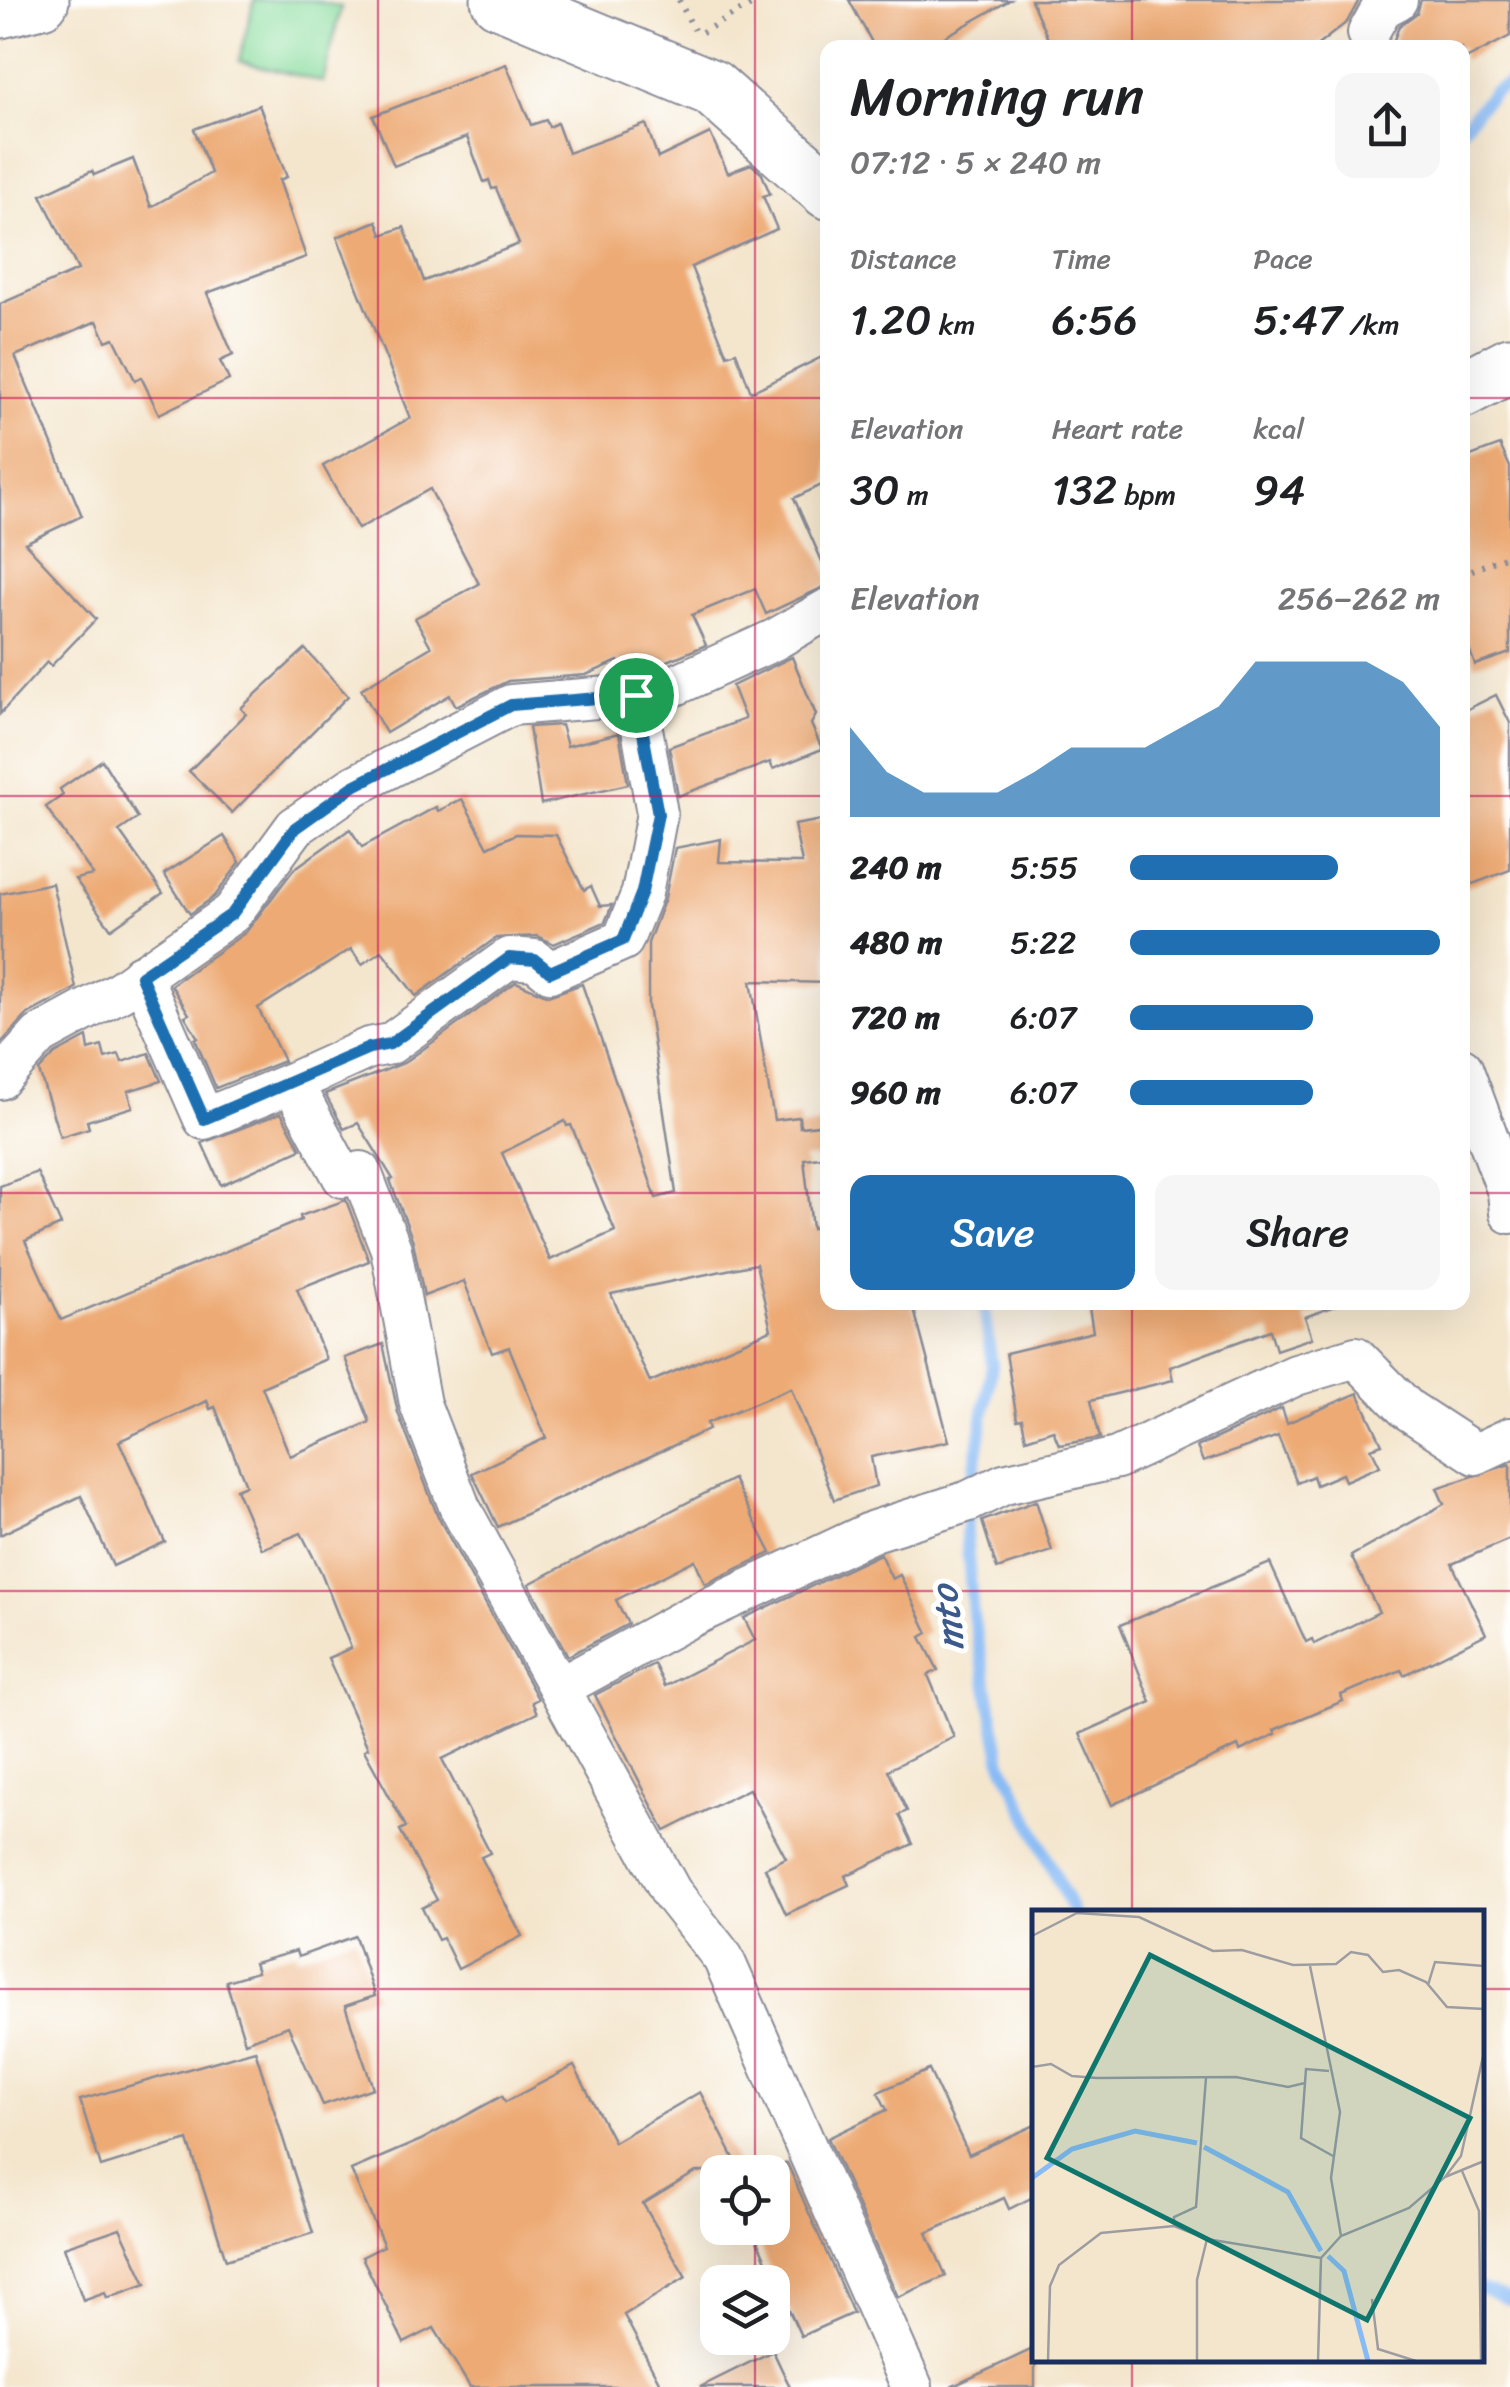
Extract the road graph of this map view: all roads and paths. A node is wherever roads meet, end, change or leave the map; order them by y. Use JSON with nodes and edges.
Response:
{"nodes":[{"id":1,"x":41,"y":0,"type":"edge"},
{"id":2,"x":500,"y":0,"type":"edge"},
{"id":3,"x":679,"y":0,"type":"edge"},
{"id":4,"x":1398,"y":0,"type":"edge"},
{"id":5,"x":0,"y":10,"type":"edge"},
{"id":6,"x":1368,"y":33,"type":"dead end"},
{"id":7,"x":697,"y":36,"type":"dead end"},
{"id":8,"x":820,"y":183,"type":"edge"},
{"id":9,"x":1510,"y":365,"type":"edge"},
{"id":10,"x":1470,"y":386,"type":"edge"},
{"id":11,"x":1510,"y":555,"type":"edge"},
{"id":12,"x":1470,"y":571,"type":"edge"},
{"id":13,"x":820,"y":614,"type":"edge"},
{"id":14,"x":636,"y":695,"type":"junction"},
{"id":15,"x":141,"y":976,"type":"junction"},
{"id":16,"x":0,"y":1079,"type":"edge"},
{"id":17,"x":292,"y":1084,"type":"junction"},
{"id":18,"x":1470,"y":1090,"type":"edge"},
{"id":19,"x":1509,"y":1199,"type":"edge"},
{"id":20,"x":1510,"y":1438,"type":"edge"},
{"id":21,"x":561,"y":1687,"type":"junction"},
{"id":22,"x":912,"y":2387,"type":"edge"}],
"edges":[{"from":1,"to":5,"type":"street"},
{"from":2,"to":8,"type":"street"},
{"from":3,"to":7,"type":"path"},
{"from":4,"to":6,"type":"street"},
{"from":9,"to":10,"type":"street"},
{"from":11,"to":12,"type":"path"},
{"from":13,"to":14,"type":"street"},
{"from":14,"to":15,"type":"street"},
{"from":14,"to":17,"type":"street"},
{"from":15,"to":16,"type":"street"},
{"from":15,"to":17,"type":"street"},
{"from":17,"to":21,"type":"street"},
{"from":18,"to":19,"type":"street"},
{"from":20,"to":21,"type":"street"},
{"from":21,"to":22,"type":"street"}]}
